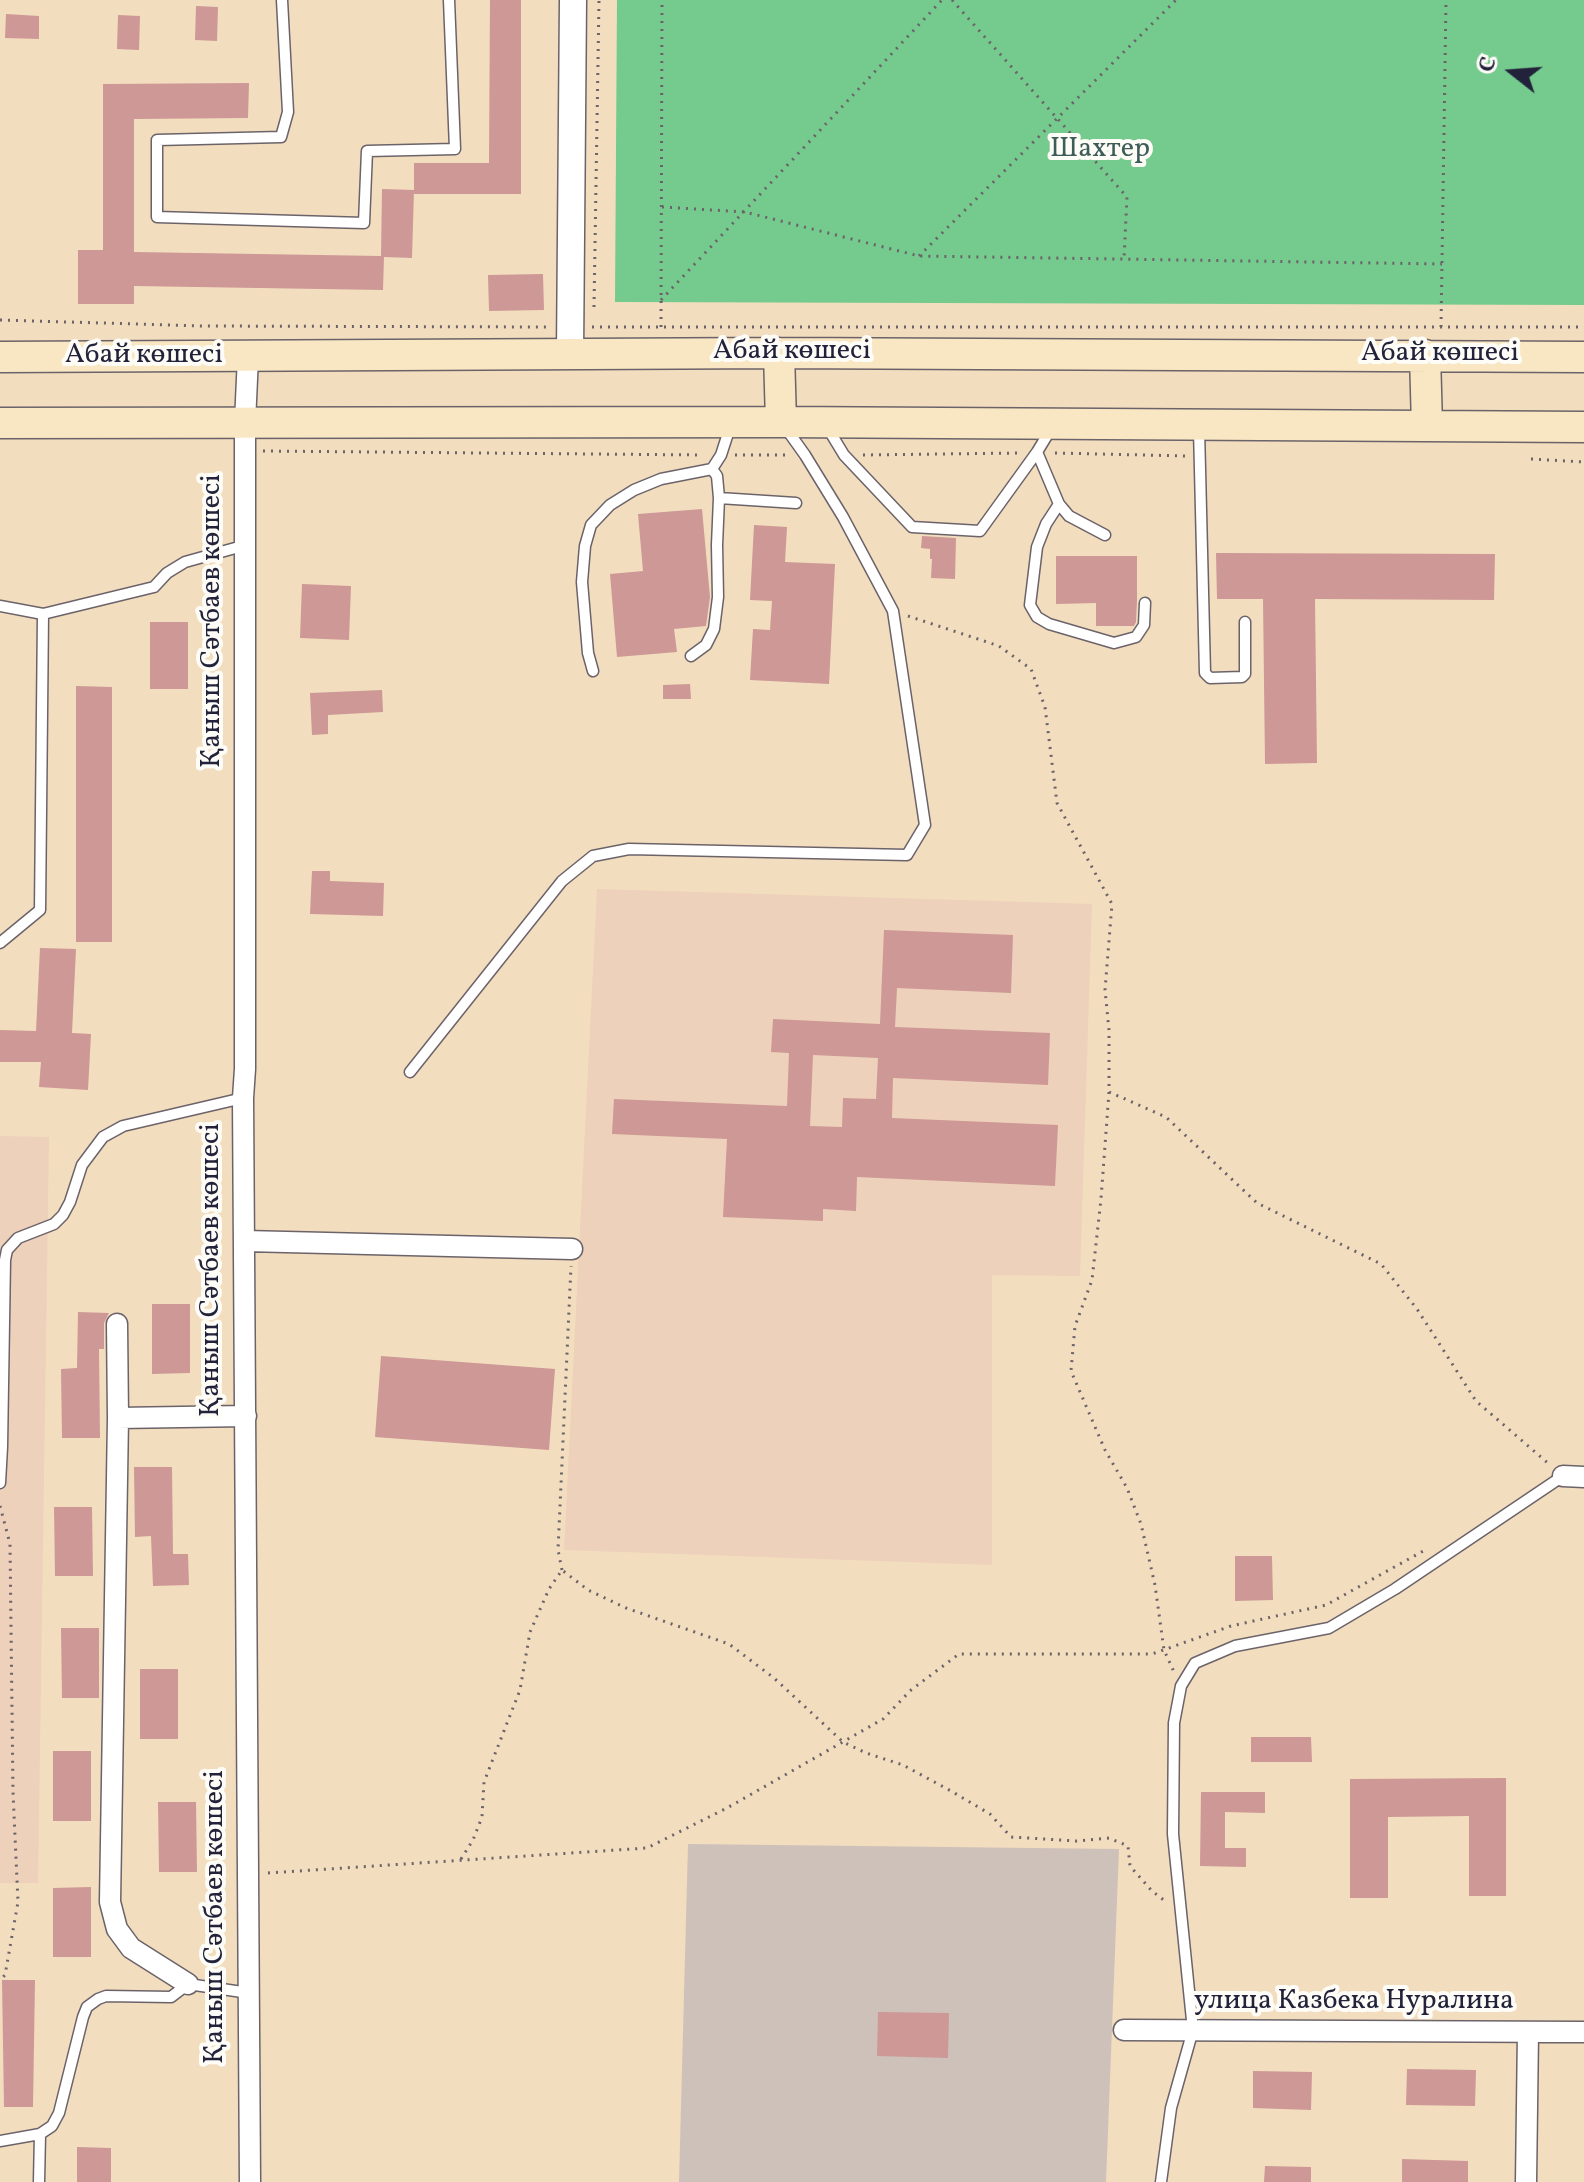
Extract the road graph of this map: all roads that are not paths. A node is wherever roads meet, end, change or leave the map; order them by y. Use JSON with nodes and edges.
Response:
{"nodes":[{"id":1,"x":282,"y":0,"type":"edge"},
{"id":2,"x":449,"y":0,"type":"edge"},
{"id":3,"x":573,"y":0,"type":"edge"},
{"id":4,"x":570,"y":340,"type":"junction"},
{"id":5,"x":779,"y":353,"type":"junction"},
{"id":6,"x":1425,"y":355,"type":"junction"},
{"id":7,"x":0,"y":357,"type":"edge"},
{"id":8,"x":248,"y":357,"type":"junction"},
{"id":9,"x":1584,"y":357,"type":"edge"},
{"id":10,"x":245,"y":422,"type":"junction"},
{"id":11,"x":732,"y":422,"type":"junction"},
{"id":12,"x":781,"y":422,"type":"junction"},
{"id":13,"x":824,"y":422,"type":"junction"},
{"id":14,"x":0,"y":423,"type":"edge"},
{"id":15,"x":1054,"y":423,"type":"junction"},
{"id":16,"x":1198,"y":423,"type":"junction"},
{"id":17,"x":1427,"y":426,"type":"junction"},
{"id":18,"x":1584,"y":427,"type":"edge"},
{"id":19,"x":1037,"y":452,"type":"junction"},
{"id":20,"x":712,"y":469,"type":"junction"},
{"id":21,"x":719,"y":498,"type":"junction"},
{"id":22,"x":796,"y":503,"type":"dead end"},
{"id":23,"x":1059,"y":504,"type":"junction"},
{"id":24,"x":1105,"y":535,"type":"dead end"},
{"id":25,"x":246,"y":545,"type":"junction"},
{"id":26,"x":1145,"y":603,"type":"dead end"},
{"id":27,"x":0,"y":606,"type":"edge"},
{"id":28,"x":43,"y":614,"type":"junction"},
{"id":29,"x":1245,"y":622,"type":"dead end"},
{"id":30,"x":691,"y":656,"type":"dead end"},
{"id":31,"x":593,"y":671,"type":"dead end"},
{"id":32,"x":0,"y":943,"type":"edge"},
{"id":33,"x":410,"y":1072,"type":"dead end"},
{"id":34,"x":243,"y":1098,"type":"junction"},
{"id":35,"x":245,"y":1241,"type":"junction"},
{"id":36,"x":572,"y":1249,"type":"road end"},
{"id":37,"x":117,"y":1324,"type":"dead end"},
{"id":38,"x":246,"y":1416,"type":"junction"},
{"id":39,"x":118,"y":1418,"type":"junction"},
{"id":40,"x":1563,"y":1476,"type":"joint"},
{"id":41,"x":1584,"y":1477,"type":"edge"},
{"id":42,"x":0,"y":1483,"type":"edge"},
{"id":43,"x":188,"y":1984,"type":"junction"},
{"id":44,"x":249,"y":1993,"type":"junction"},
{"id":45,"x":1124,"y":2030,"type":"dead end"},
{"id":46,"x":1193,"y":2030,"type":"junction"},
{"id":47,"x":1528,"y":2032,"type":"junction"},
{"id":48,"x":1584,"y":2032,"type":"edge"},
{"id":49,"x":40,"y":2134,"type":"junction"},
{"id":50,"x":0,"y":2141,"type":"edge"},
{"id":51,"x":39,"y":2182,"type":"edge"},
{"id":52,"x":250,"y":2182,"type":"edge"},
{"id":53,"x":1161,"y":2182,"type":"edge"},
{"id":54,"x":1526,"y":2182,"type":"edge"}],
"edges":[{"from":1,"to":2,"type":"lane"},
{"from":3,"to":4,"type":"street"},
{"from":4,"to":5,"type":"main road","name":"Абай көшесі"},
{"from":4,"to":8,"type":"main road","name":"Абай көшесі"},
{"from":5,"to":6,"type":"main road","name":"Абай көшесі"},
{"from":5,"to":12,"type":"main road"},
{"from":6,"to":9,"type":"main road","name":"Абай көшесі"},
{"from":6,"to":17,"type":"main road"},
{"from":7,"to":8,"type":"main road","name":"Абай көшесі"},
{"from":8,"to":10,"type":"street","name":"Қаныш Сәтбаев көшесі"},
{"from":10,"to":11,"type":"main road"},
{"from":10,"to":14,"type":"main road"},
{"from":10,"to":25,"type":"street","name":"Қаныш Сәтбаев көшесі"},
{"from":11,"to":12,"type":"main road"},
{"from":11,"to":20,"type":"lane"},
{"from":12,"to":13,"type":"main road"},
{"from":12,"to":33,"type":"lane"},
{"from":13,"to":15,"type":"main road"},
{"from":13,"to":19,"type":"lane"},
{"from":15,"to":16,"type":"main road"},
{"from":15,"to":19,"type":"lane"},
{"from":16,"to":17,"type":"main road"},
{"from":16,"to":29,"type":"lane"},
{"from":17,"to":18,"type":"main road"},
{"from":19,"to":23,"type":"lane"},
{"from":20,"to":21,"type":"lane"},
{"from":20,"to":31,"type":"lane"},
{"from":21,"to":22,"type":"lane"},
{"from":21,"to":30,"type":"lane"},
{"from":23,"to":24,"type":"lane"},
{"from":23,"to":26,"type":"lane"},
{"from":25,"to":28,"type":"lane"},
{"from":25,"to":34,"type":"street","name":"Қаныш Сәтбаев көшесі"},
{"from":27,"to":28,"type":"lane"},
{"from":28,"to":32,"type":"lane"},
{"from":34,"to":35,"type":"street","name":"Қаныш Сәтбаев көшесі"},
{"from":34,"to":42,"type":"lane"},
{"from":35,"to":36,"type":"street"},
{"from":35,"to":38,"type":"street","name":"Қаныш Сәтбаев көшесі"},
{"from":37,"to":39,"type":"street"},
{"from":38,"to":39,"type":"street"},
{"from":38,"to":44,"type":"street","name":"Қаныш Сәтбаев көшесі"},
{"from":39,"to":43,"type":"street"},
{"from":40,"to":41,"type":"street"},
{"from":40,"to":46,"type":"lane"},
{"from":43,"to":44,"type":"lane"},
{"from":43,"to":49,"type":"lane"},
{"from":44,"to":52,"type":"street","name":"Қаныш Сәтбаев көшесі"},
{"from":45,"to":46,"type":"street","name":"улица Казбека Нуралина"},
{"from":46,"to":47,"type":"street","name":"улица Казбека Нуралина"},
{"from":46,"to":53,"type":"lane"},
{"from":47,"to":48,"type":"street","name":"улица Казбека Нуралина"},
{"from":47,"to":54,"type":"street"},
{"from":49,"to":50,"type":"lane"},
{"from":49,"to":51,"type":"lane"}]}
